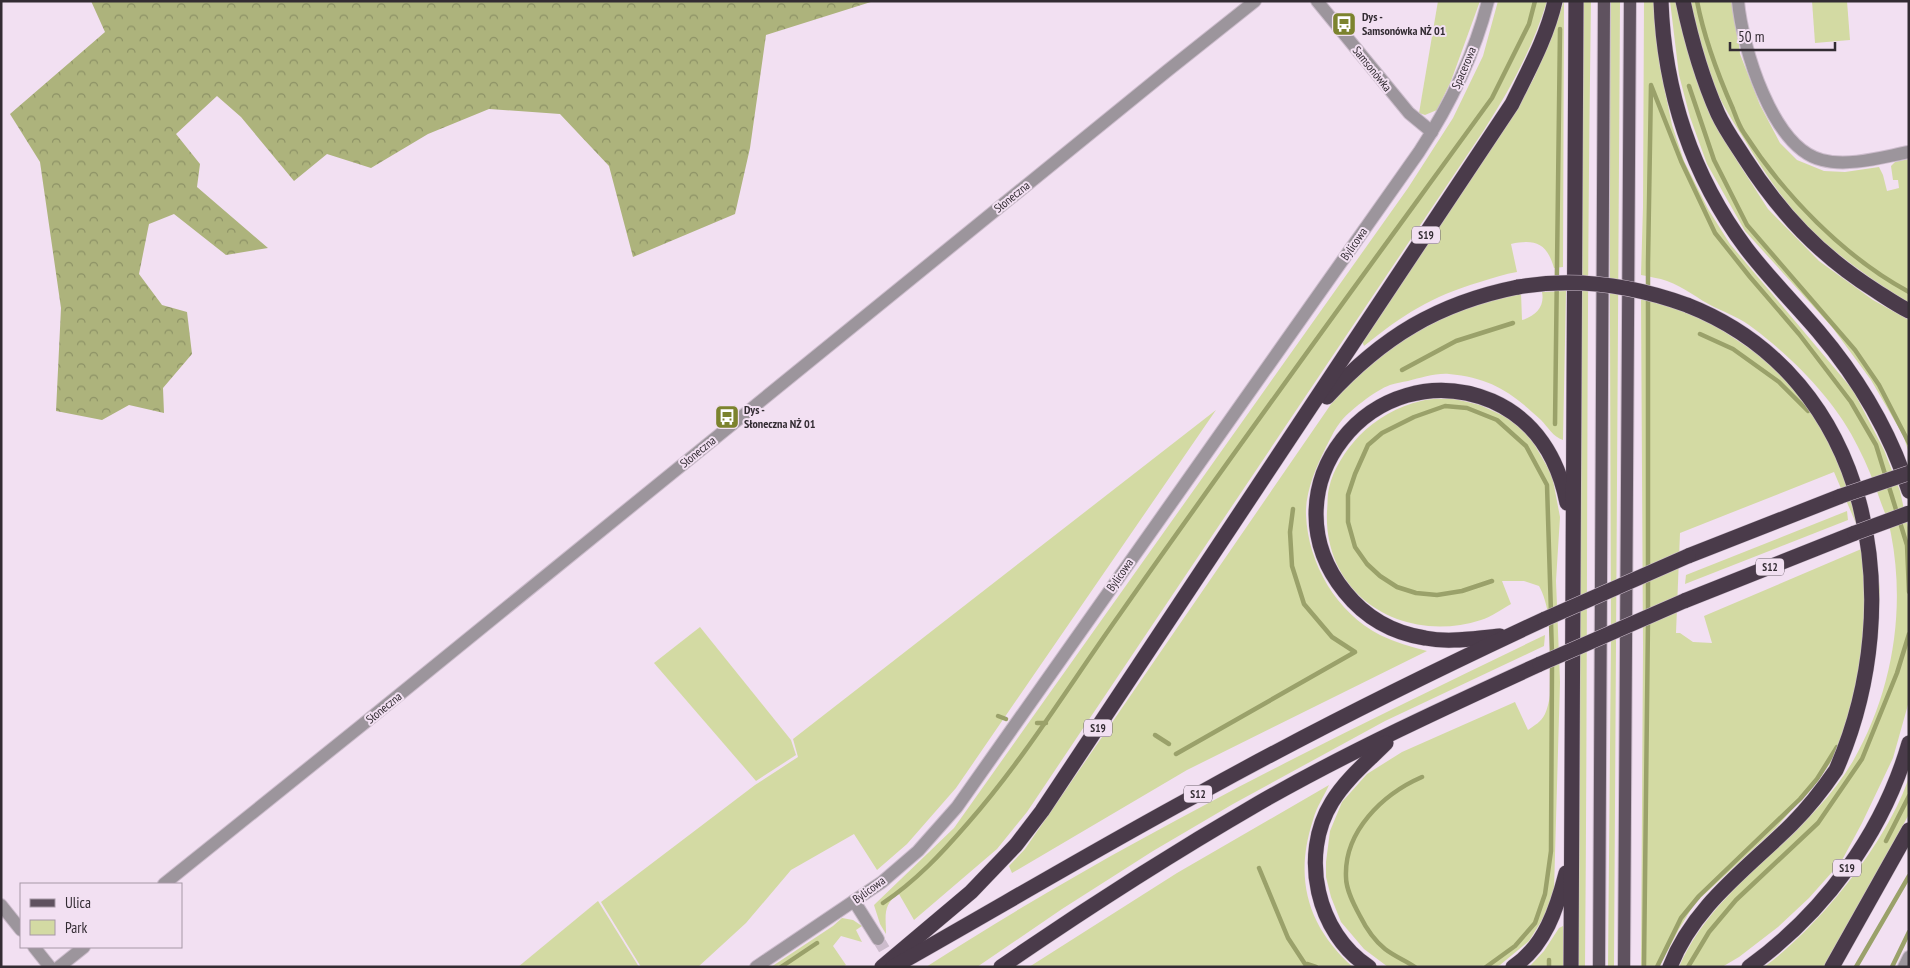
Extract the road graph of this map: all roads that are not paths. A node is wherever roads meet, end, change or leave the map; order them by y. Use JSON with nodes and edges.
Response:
{"nodes":[{"id":1,"x":1255,"y":1,"type":"edge"},
{"id":2,"x":1317,"y":1,"type":"edge"},
{"id":3,"x":1488,"y":1,"type":"edge"},
{"id":4,"x":1555,"y":1,"type":"edge"},
{"id":5,"x":1576,"y":1,"type":"edge"},
{"id":6,"x":1604,"y":1,"type":"edge"},
{"id":7,"x":1630,"y":1,"type":"edge"},
{"id":8,"x":1662,"y":1,"type":"edge"},
{"id":9,"x":1683,"y":1,"type":"edge"},
{"id":10,"x":1738,"y":1,"type":"edge"},
{"id":11,"x":1432,"y":132,"type":"junction"},
{"id":12,"x":1909,"y":152,"type":"edge"},
{"id":13,"x":1909,"y":311,"type":"edge"},
{"id":14,"x":1277,"y":459,"type":"junction"},
{"id":15,"x":1909,"y":473,"type":"edge"},
{"id":16,"x":1909,"y":491,"type":"edge"},
{"id":17,"x":1909,"y":513,"type":"edge"},
{"id":18,"x":1573,"y":534,"type":"junction"},
{"id":19,"x":1882,"y":537,"type":"dead end"},
{"id":20,"x":1511,"y":635,"type":"junction"},
{"id":21,"x":1879,"y":671,"type":"dead end"},
{"id":22,"x":1399,"y":731,"type":"junction"},
{"id":23,"x":1909,"y":743,"type":"edge"},
{"id":24,"x":1909,"y":830,"type":"edge"},
{"id":25,"x":1572,"y":848,"type":"junction"},
{"id":26,"x":165,"y":883,"type":"edge"},
{"id":27,"x":854,"y":901,"type":"junction"},
{"id":28,"x":1,"y":905,"type":"edge"},
{"id":29,"x":20,"y":929,"type":"edge"},
{"id":30,"x":878,"y":939,"type":"tunnel mouth"},
{"id":31,"x":35,"y":948,"type":"edge"},
{"id":32,"x":83,"y":948,"type":"edge"},
{"id":33,"x":1909,"y":957,"type":"edge"},
{"id":34,"x":50,"y":967,"type":"edge"},
{"id":35,"x":59,"y":967,"type":"edge"},
{"id":36,"x":756,"y":967,"type":"edge"},
{"id":37,"x":882,"y":967,"type":"edge"},
{"id":38,"x":893,"y":967,"type":"edge"},
{"id":39,"x":1001,"y":967,"type":"edge"},
{"id":40,"x":1369,"y":967,"type":"edge"},
{"id":41,"x":1513,"y":967,"type":"edge"},
{"id":42,"x":1571,"y":967,"type":"edge"},
{"id":43,"x":1598,"y":967,"type":"edge"},
{"id":44,"x":1624,"y":967,"type":"edge"},
{"id":45,"x":1670,"y":967,"type":"edge"},
{"id":46,"x":1749,"y":967,"type":"edge"},
{"id":47,"x":1832,"y":967,"type":"edge"},
{"id":48,"x":1904,"y":967,"type":"edge"}],
"edges":[{"from":1,"to":26,"type":"street","name":"Słoneczna"},
{"from":2,"to":11,"type":"street","name":"Samsonówka"},
{"from":3,"to":11,"type":"street","name":"Spacerowa"},
{"from":4,"to":14,"type":"highway","number":"S19"},
{"from":5,"to":18,"type":"highway"},
{"from":6,"to":43,"type":"main road"},
{"from":7,"to":44,"type":"main road"},
{"from":8,"to":16,"type":"highway"},
{"from":9,"to":13,"type":"highway"},
{"from":10,"to":12,"type":"street"},
{"from":11,"to":27,"type":"street","name":"Bylicowa"},
{"from":14,"to":19,"type":"highway","bridge":true},
{"from":14,"to":37,"type":"highway","number":"S19"},
{"from":15,"to":20,"type":"highway","number":"S12","bridge":true},
{"from":17,"to":22,"type":"highway","number":"S12","bridge":true},
{"from":18,"to":20,"type":"highway"},
{"from":18,"to":25,"type":"highway"},
{"from":20,"to":38,"type":"highway","number":"S12"},
{"from":21,"to":45,"type":"highway"},
{"from":22,"to":39,"type":"highway","number":"S12"},
{"from":22,"to":40,"type":"highway"},
{"from":23,"to":46,"type":"highway","number":"S19"},
{"from":24,"to":47,"type":"highway"},
{"from":25,"to":41,"type":"highway"},
{"from":25,"to":42,"type":"highway"},
{"from":27,"to":30,"type":"street"},
{"from":27,"to":36,"type":"street","name":"Bylicowa"},
{"from":28,"to":29,"type":"street"},
{"from":31,"to":34,"type":"street"},
{"from":32,"to":35,"type":"street"},
{"from":33,"to":48,"type":"street"}]}
